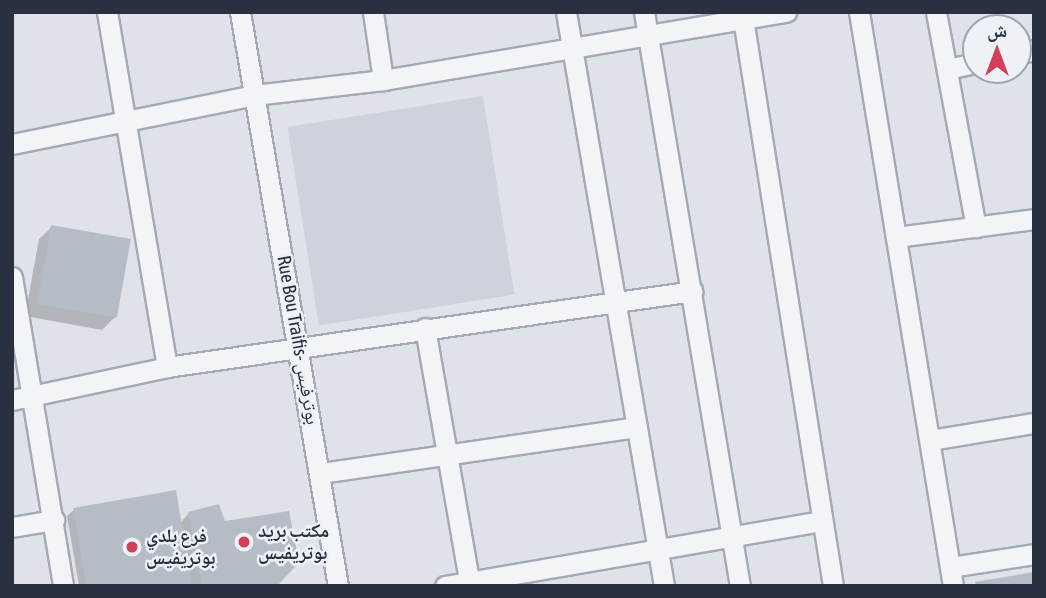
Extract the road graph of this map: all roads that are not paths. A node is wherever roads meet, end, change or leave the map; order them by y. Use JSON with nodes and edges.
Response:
{"nodes":[{"id":1,"x":107,"y":12,"type":"edge"},
{"id":2,"x":240,"y":12,"type":"edge"},
{"id":3,"x":373,"y":12,"type":"edge"},
{"id":4,"x":566,"y":12,"type":"edge"},
{"id":5,"x":644,"y":12,"type":"edge"},
{"id":6,"x":786,"y":12,"type":"edge"},
{"id":7,"x":859,"y":12,"type":"edge"},
{"id":8,"x":936,"y":12,"type":"edge"},
{"id":9,"x":742,"y":15,"type":"edge"},
{"id":10,"x":647,"y":34,"type":"junction"},
{"id":11,"x":572,"y":48,"type":"junction"},
{"id":12,"x":962,"y":66,"type":"edge"},
{"id":13,"x":947,"y":69,"type":"junction"},
{"id":14,"x":383,"y":80,"type":"junction"},
{"id":15,"x":254,"y":95,"type":"junction"},
{"id":16,"x":122,"y":123,"type":"junction"},
{"id":17,"x":12,"y":144,"type":"edge"},
{"id":18,"x":1034,"y":219,"type":"edge"},
{"id":19,"x":976,"y":227,"type":"junction"},
{"id":20,"x":896,"y":237,"type":"junction"},
{"id":21,"x":12,"y":277,"type":"edge"},
{"id":22,"x":693,"y":291,"type":"junction"},
{"id":23,"x":614,"y":300,"type":"junction"},
{"id":24,"x":425,"y":328,"type":"junction"},
{"id":25,"x":300,"y":347,"type":"junction"},
{"id":26,"x":167,"y":367,"type":"junction"},
{"id":27,"x":34,"y":396,"type":"junction"},
{"id":28,"x":12,"y":400,"type":"edge"},
{"id":29,"x":1034,"y":424,"type":"edge"},
{"id":30,"x":637,"y":427,"type":"junction"},
{"id":31,"x":930,"y":440,"type":"junction"},
{"id":32,"x":447,"y":455,"type":"junction"},
{"id":33,"x":321,"y":473,"type":"junction"},
{"id":34,"x":54,"y":520,"type":"junction"},
{"id":35,"x":821,"y":521,"type":"junction"},
{"id":36,"x":12,"y":527,"type":"edge"},
{"id":37,"x":730,"y":535,"type":"junction"},
{"id":38,"x":659,"y":549,"type":"junction"},
{"id":39,"x":1034,"y":554,"type":"edge"},
{"id":40,"x":952,"y":576,"type":"edge"},
{"id":41,"x":470,"y":584,"type":"edge"},
{"id":42,"x":63,"y":586,"type":"edge"},
{"id":43,"x":338,"y":586,"type":"edge"},
{"id":44,"x":445,"y":586,"type":"edge"},
{"id":45,"x":664,"y":586,"type":"edge"},
{"id":46,"x":740,"y":586,"type":"edge"},
{"id":47,"x":834,"y":586,"type":"edge"}],
"edges":[{"from":1,"to":16,"type":"street"},
{"from":2,"to":15,"type":"street","name":"Rue Bou Traifis- بوترفيس"},
{"from":3,"to":14,"type":"street"},
{"from":4,"to":11,"type":"street"},
{"from":5,"to":10,"type":"street"},
{"from":6,"to":9,"type":"street"},
{"from":7,"to":20,"type":"street"},
{"from":8,"to":13,"type":"street"},
{"from":9,"to":10,"type":"street"},
{"from":9,"to":35,"type":"street"},
{"from":10,"to":11,"type":"street"},
{"from":10,"to":22,"type":"street"},
{"from":11,"to":14,"type":"street"},
{"from":11,"to":23,"type":"street"},
{"from":12,"to":13,"type":"street"},
{"from":13,"to":19,"type":"street"},
{"from":14,"to":15,"type":"street"},
{"from":15,"to":16,"type":"street"},
{"from":15,"to":25,"type":"street","name":"Rue Bou Traifis- بوترفيس"},
{"from":16,"to":17,"type":"street"},
{"from":16,"to":26,"type":"street"},
{"from":18,"to":19,"type":"street"},
{"from":19,"to":20,"type":"street"},
{"from":20,"to":31,"type":"street"},
{"from":21,"to":27,"type":"street"},
{"from":22,"to":23,"type":"street"},
{"from":22,"to":37,"type":"street"},
{"from":23,"to":24,"type":"street"},
{"from":23,"to":30,"type":"street"},
{"from":24,"to":25,"type":"street"},
{"from":24,"to":32,"type":"street"},
{"from":25,"to":26,"type":"street"},
{"from":25,"to":33,"type":"street","name":"Rue Bou Traifis- بوترفيس"},
{"from":26,"to":27,"type":"street"},
{"from":27,"to":28,"type":"street"},
{"from":27,"to":34,"type":"street"},
{"from":29,"to":31,"type":"street"},
{"from":30,"to":32,"type":"street"},
{"from":30,"to":38,"type":"street"},
{"from":31,"to":40,"type":"street"},
{"from":32,"to":33,"type":"street"},
{"from":32,"to":41,"type":"street"},
{"from":33,"to":43,"type":"street","name":"Rue Bou Traifis- بوترفيس"},
{"from":34,"to":36,"type":"street"},
{"from":34,"to":42,"type":"street"},
{"from":35,"to":37,"type":"street"},
{"from":35,"to":47,"type":"street"},
{"from":37,"to":38,"type":"street"},
{"from":37,"to":46,"type":"street"},
{"from":38,"to":41,"type":"street"},
{"from":38,"to":45,"type":"street"},
{"from":39,"to":40,"type":"street"},
{"from":41,"to":44,"type":"street"}]}
